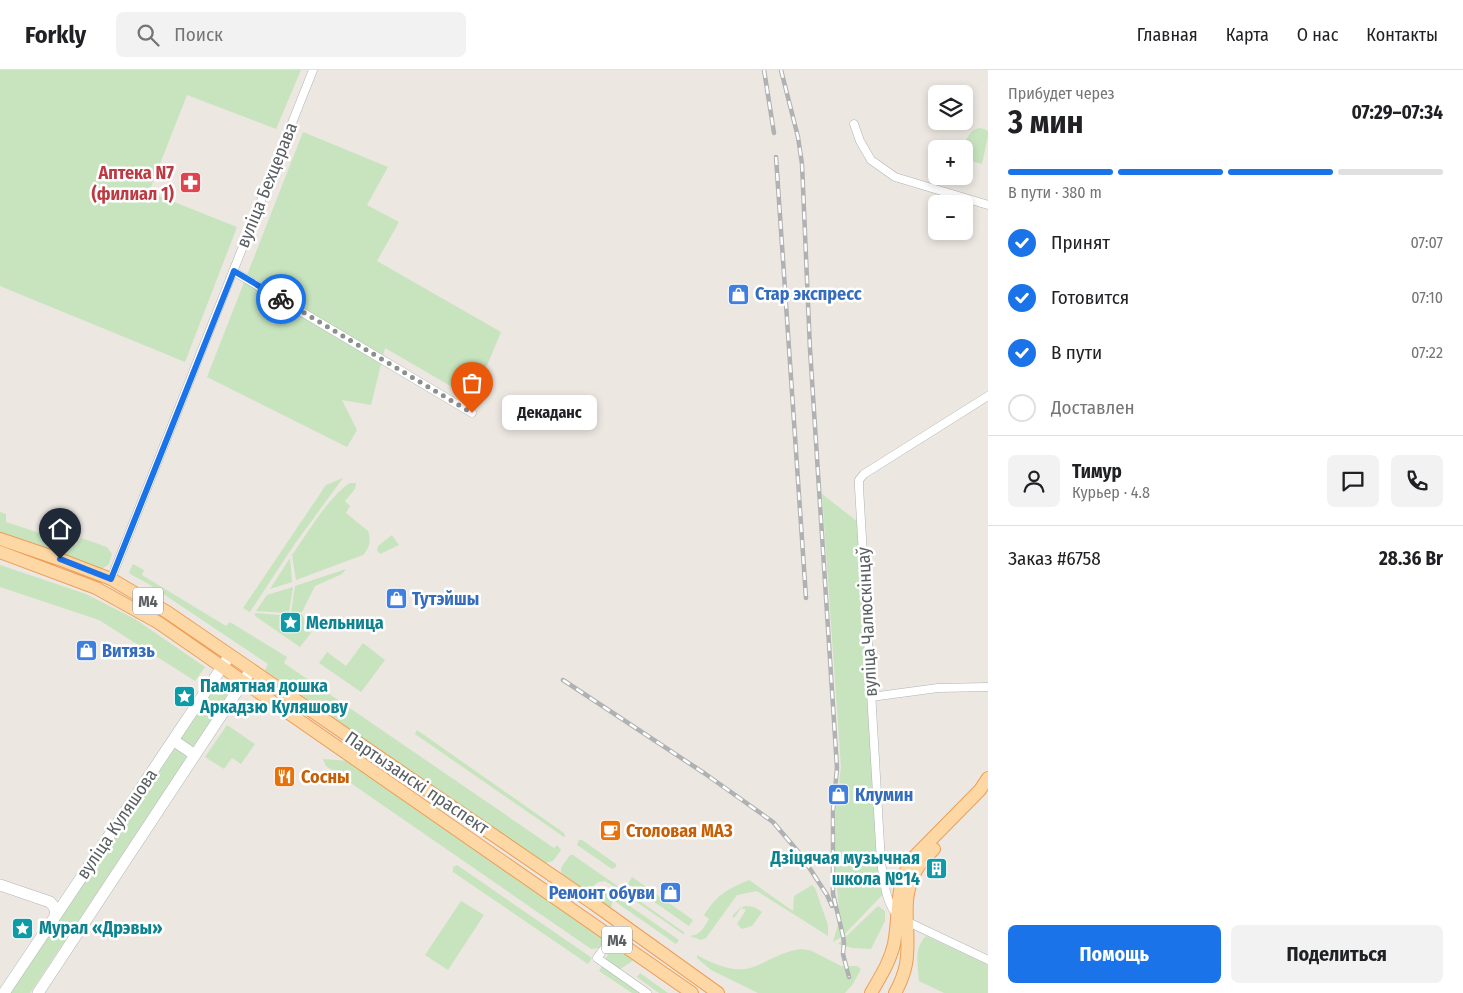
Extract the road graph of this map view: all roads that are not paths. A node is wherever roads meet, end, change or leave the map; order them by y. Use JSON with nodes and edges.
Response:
{"nodes":[{"id":1,"x":313,"y":70,"type":"edge"},
{"id":2,"x":854,"y":124,"type":"dead end"},
{"id":3,"x":988,"y":205,"type":"edge"},
{"id":4,"x":234,"y":271,"type":"junction"},
{"id":5,"x":987,"y":399,"type":"edge"},
{"id":6,"x":472,"y":413,"type":"dead end"},
{"id":7,"x":0,"y":539,"type":"edge"},
{"id":8,"x":0,"y":552,"type":"edge"},
{"id":9,"x":111,"y":579,"type":"junction"},
{"id":10,"x":96,"y":588,"type":"junction"},
{"id":11,"x":230,"y":655,"type":"junction"},
{"id":12,"x":222,"y":668,"type":"junction"},
{"id":13,"x":251,"y":670,"type":"junction"},
{"id":14,"x":244,"y":682,"type":"junction"},
{"id":15,"x":988,"y":687,"type":"edge"},
{"id":16,"x":871,"y":697,"type":"junction"},
{"id":17,"x":173,"y":740,"type":"junction"},
{"id":18,"x":195,"y":755,"type":"junction"},
{"id":19,"x":988,"y":778,"type":"edge"},
{"id":20,"x":988,"y":792,"type":"edge"},
{"id":21,"x":0,"y":885,"type":"edge"},
{"id":22,"x":55,"y":916,"type":"junction"},
{"id":23,"x":901,"y":918,"type":"junction"},
{"id":24,"x":634,"y":932,"type":"junction"},
{"id":25,"x":612,"y":937,"type":"junction"},
{"id":26,"x":988,"y":960,"type":"edge"},
{"id":27,"x":4,"y":993,"type":"edge"},
{"id":28,"x":38,"y":993,"type":"edge"},
{"id":29,"x":647,"y":993,"type":"edge"},
{"id":30,"x":692,"y":993,"type":"edge"},
{"id":31,"x":718,"y":993,"type":"edge"},
{"id":32,"x":871,"y":993,"type":"edge"},
{"id":33,"x":895,"y":993,"type":"edge"}],
"edges":[{"from":1,"to":4,"type":"street","name":"вуліца Бехцерава"},
{"from":2,"to":3,"type":"street"},
{"from":4,"to":6,"type":"street"},
{"from":4,"to":9,"type":"street","name":"вуліца Бехцерава"},
{"from":5,"to":16,"type":"street","name":"вуліца Чалюскінцаў"},
{"from":7,"to":9,"type":"main road","name":"Партызанскі праспект","number":"М4"},
{"from":8,"to":10,"type":"main road","name":"Партызанскі праспект","number":"М4"},
{"from":9,"to":10,"type":"main road"},
{"from":9,"to":11,"type":"main road","name":"Партызанскі праспект","number":"М4"},
{"from":10,"to":12,"type":"main road","name":"Партызанскі праспект","number":"М4"},
{"from":11,"to":12,"type":"main road","name":"вуліца Куляшова"},
{"from":11,"to":13,"type":"main road","name":"Партызанскі праспект","number":"М4"},
{"from":12,"to":14,"type":"main road","name":"Партызанскі праспект","number":"М4"},
{"from":12,"to":17,"type":"main road","name":"вуліца Куляшова"},
{"from":13,"to":14,"type":"main road","name":"вуліца Куляшова"},
{"from":13,"to":24,"type":"main road","name":"Партызанскі праспект","number":"М4"},
{"from":14,"to":18,"type":"main road","name":"вуліца Куляшова"},
{"from":14,"to":25,"type":"main road","name":"Партызанскі праспект","number":"М4"},
{"from":15,"to":16,"type":"street"},
{"from":16,"to":23,"type":"street","name":"вуліца Чалюскінцаў"},
{"from":17,"to":18,"type":"main road"},
{"from":17,"to":22,"type":"main road","name":"вуліца Куляшова"},
{"from":18,"to":28,"type":"main road","name":"вуліца Куляшова"},
{"from":19,"to":23,"type":"main road"},
{"from":20,"to":23,"type":"main road"},
{"from":21,"to":22,"type":"main road"},
{"from":22,"to":27,"type":"main road","name":"вуліца Куляшова"},
{"from":23,"to":26,"type":"street"},
{"from":23,"to":32,"type":"main road"},
{"from":23,"to":33,"type":"main road"},
{"from":24,"to":25,"type":"main road"},
{"from":24,"to":31,"type":"main road","name":"Партызанскі праспект","number":"М4"},
{"from":25,"to":29,"type":"street"},
{"from":25,"to":30,"type":"main road","name":"Партызанскі праспект","number":"М4"}]}
